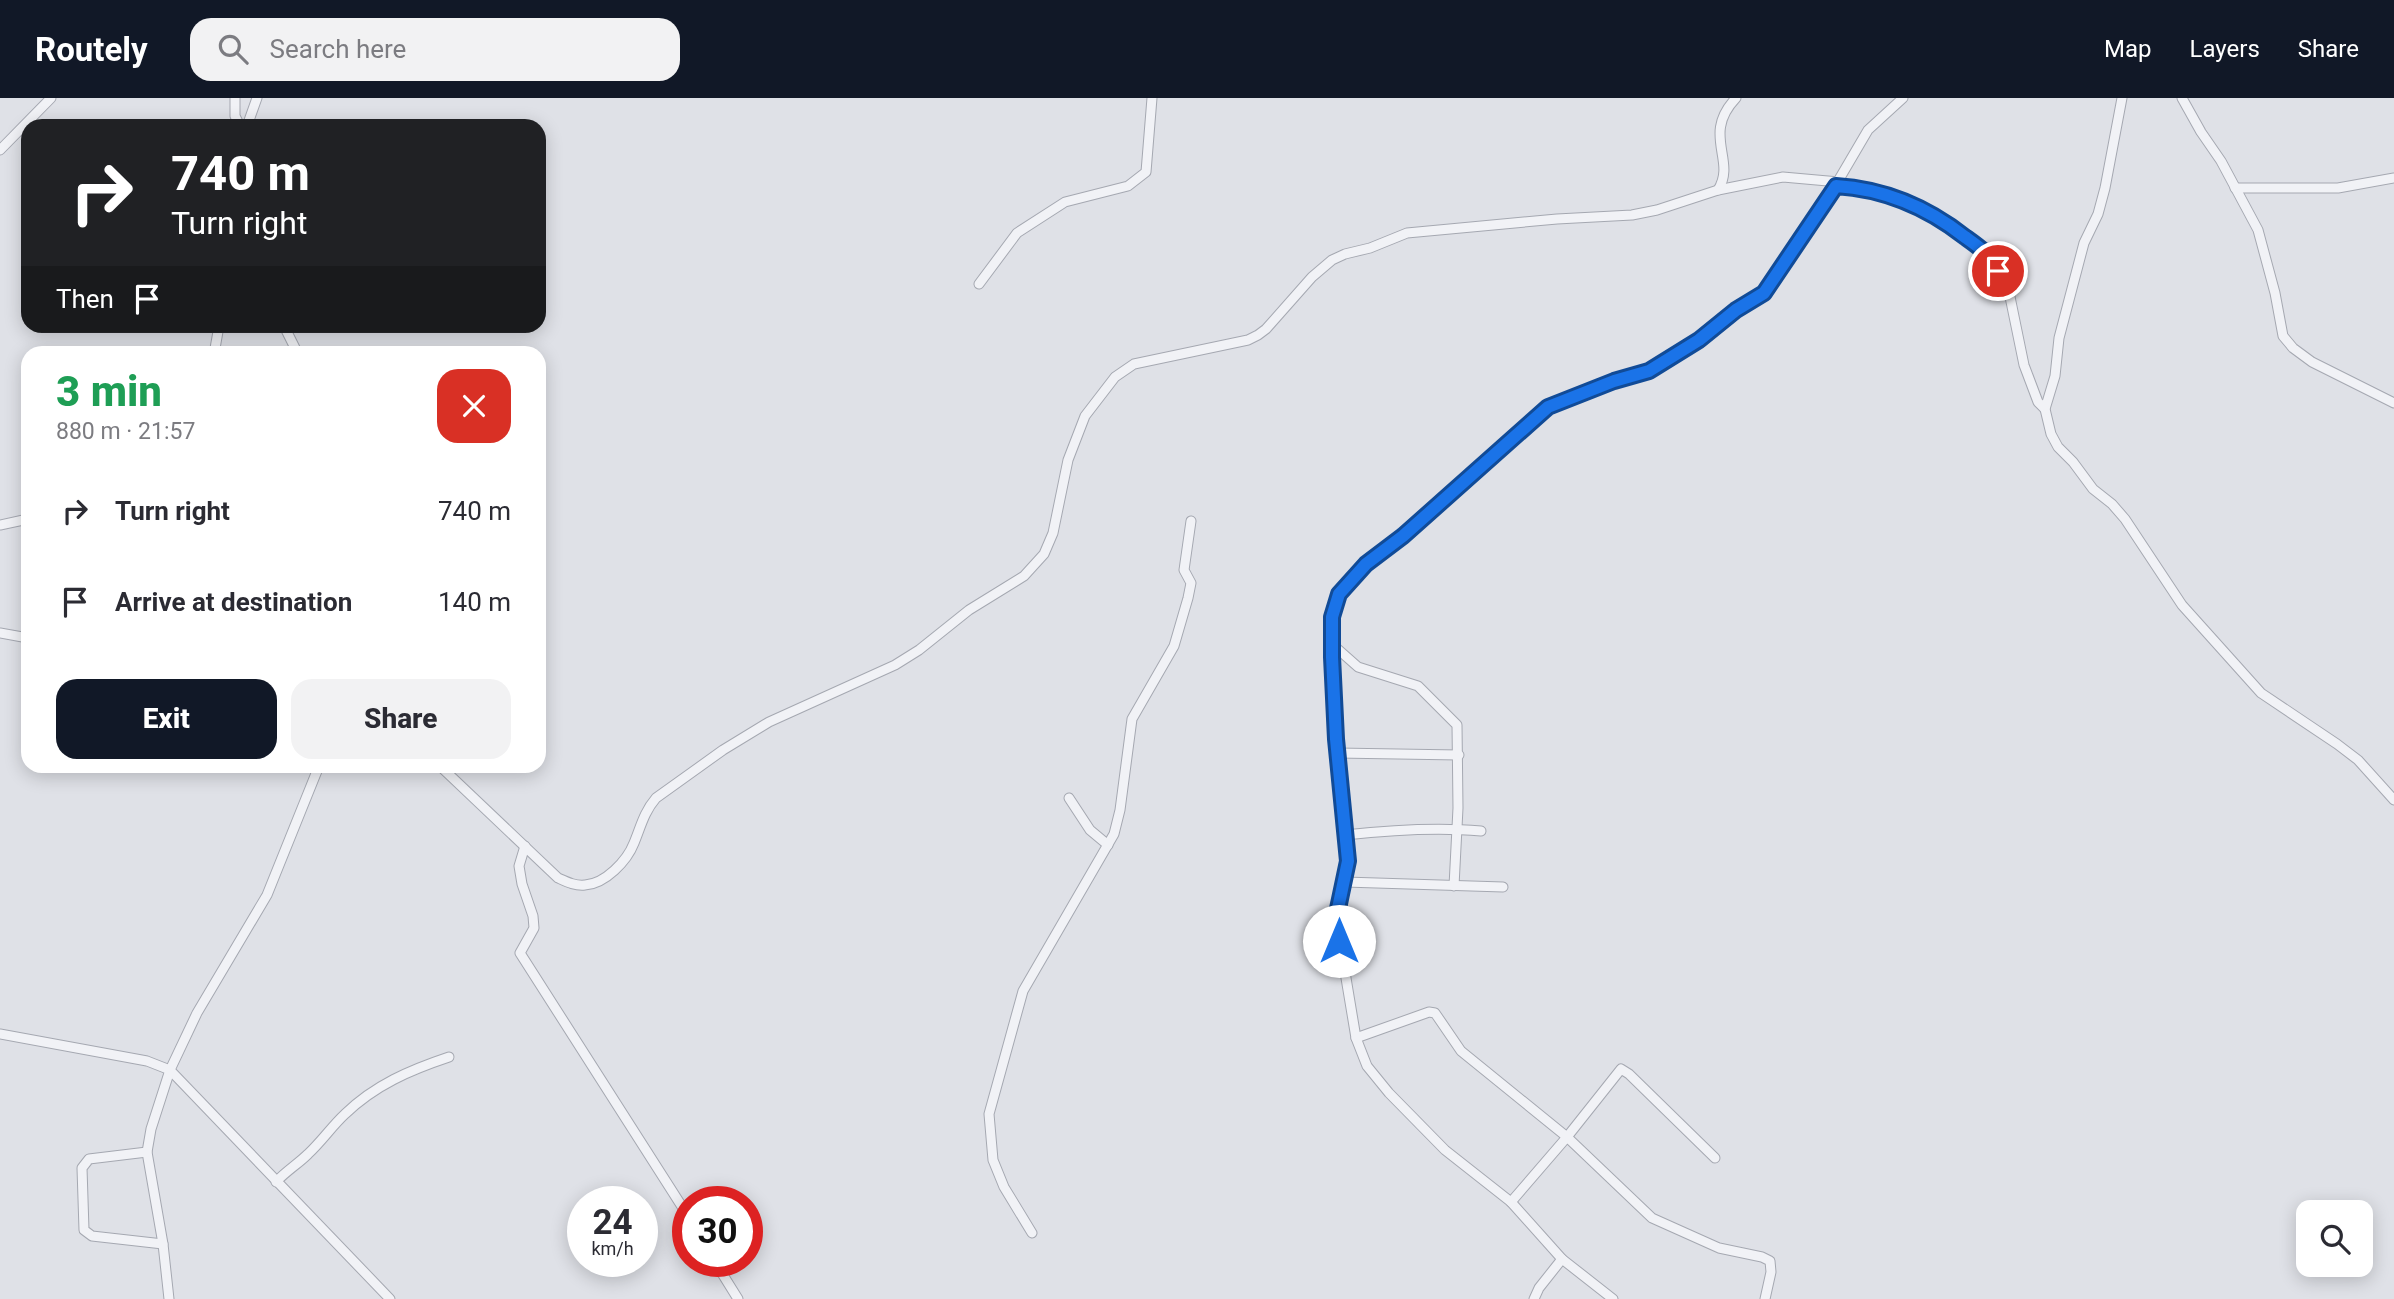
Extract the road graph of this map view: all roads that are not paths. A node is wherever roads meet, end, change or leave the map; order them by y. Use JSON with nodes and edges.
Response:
{"nodes":[{"id":1,"x":51,"y":98,"type":"edge"},
{"id":2,"x":235,"y":98,"type":"edge"},
{"id":3,"x":257,"y":98,"type":"edge"},
{"id":4,"x":1152,"y":98,"type":"edge"},
{"id":5,"x":1737,"y":98,"type":"edge"},
{"id":6,"x":1903,"y":98,"type":"edge"},
{"id":7,"x":2122,"y":98,"type":"edge"},
{"id":8,"x":2182,"y":98,"type":"edge"},
{"id":9,"x":30,"y":119,"type":"edge"},
{"id":10,"x":236,"y":119,"type":"edge"},
{"id":11,"x":250,"y":119,"type":"edge"},
{"id":12,"x":21,"y":129,"type":"edge"},
{"id":13,"x":0,"y":150,"type":"edge"},
{"id":14,"x":2394,"y":178,"type":"edge"},
{"id":15,"x":1837,"y":184,"type":"junction"},
{"id":16,"x":2235,"y":188,"type":"junction"},
{"id":17,"x":1718,"y":190,"type":"junction"},
{"id":18,"x":979,"y":284,"type":"dead end"},
{"id":19,"x":2394,"y":403,"type":"edge"},
{"id":20,"x":2045,"y":409,"type":"junction"},
{"id":21,"x":21,"y":520,"type":"edge"},
{"id":22,"x":1191,"y":521,"type":"dead end"},
{"id":23,"x":0,"y":525,"type":"edge"},
{"id":24,"x":0,"y":633,"type":"edge"},
{"id":25,"x":21,"y":637,"type":"edge"},
{"id":26,"x":1332,"y":644,"type":"junction"},
{"id":27,"x":1337,"y":753,"type":"junction"},
{"id":28,"x":1458,"y":754,"type":"junction"},
{"id":29,"x":316,"y":773,"type":"edge"},
{"id":30,"x":447,"y":773,"type":"edge"},
{"id":31,"x":1069,"y":798,"type":"dead end"},
{"id":32,"x":2394,"y":800,"type":"edge"},
{"id":33,"x":1457,"y":829,"type":"junction"},
{"id":34,"x":1481,"y":831,"type":"dead end"},
{"id":35,"x":1345,"y":835,"type":"junction"},
{"id":36,"x":1108,"y":845,"type":"junction"},
{"id":37,"x":525,"y":846,"type":"junction"},
{"id":38,"x":1345,"y":882,"type":"junction"},
{"id":39,"x":1454,"y":886,"type":"junction"},
{"id":40,"x":1503,"y":887,"type":"dead end"},
{"id":41,"x":0,"y":1034,"type":"edge"},
{"id":42,"x":1356,"y":1038,"type":"junction"},
{"id":43,"x":449,"y":1057,"type":"dead end"},
{"id":44,"x":170,"y":1070,"type":"junction"},
{"id":45,"x":1567,"y":1137,"type":"junction"},
{"id":46,"x":147,"y":1152,"type":"junction"},
{"id":47,"x":1715,"y":1158,"type":"dead end"},
{"id":48,"x":276,"y":1182,"type":"junction"},
{"id":49,"x":672,"y":1191,"type":"edge"},
{"id":50,"x":1511,"y":1202,"type":"junction"},
{"id":51,"x":1032,"y":1233,"type":"dead end"},
{"id":52,"x":163,"y":1244,"type":"junction"},
{"id":53,"x":1562,"y":1259,"type":"junction"},
{"id":54,"x":725,"y":1277,"type":"edge"},
{"id":55,"x":169,"y":1299,"type":"edge"},
{"id":56,"x":390,"y":1299,"type":"edge"},
{"id":57,"x":738,"y":1299,"type":"edge"},
{"id":58,"x":1534,"y":1299,"type":"edge"},
{"id":59,"x":1613,"y":1299,"type":"edge"},
{"id":60,"x":1765,"y":1299,"type":"edge"}],
"edges":[{"from":1,"to":9,"type":"street"},
{"from":2,"to":10,"type":"street"},
{"from":3,"to":11,"type":"street"},
{"from":4,"to":18,"type":"street"},
{"from":5,"to":17,"type":"street"},
{"from":6,"to":15,"type":"street"},
{"from":7,"to":20,"type":"street"},
{"from":8,"to":16,"type":"street"},
{"from":12,"to":13,"type":"street"},
{"from":14,"to":16,"type":"street"},
{"from":15,"to":17,"type":"street"},
{"from":15,"to":20,"type":"street"},
{"from":15,"to":26,"type":"street"},
{"from":16,"to":19,"type":"street"},
{"from":17,"to":37,"type":"street"},
{"from":20,"to":32,"type":"street"},
{"from":21,"to":23,"type":"street"},
{"from":22,"to":36,"type":"street"},
{"from":24,"to":25,"type":"street"},
{"from":26,"to":27,"type":"street"},
{"from":26,"to":28,"type":"street"},
{"from":27,"to":28,"type":"street"},
{"from":27,"to":35,"type":"street"},
{"from":28,"to":33,"type":"street"},
{"from":29,"to":44,"type":"street"},
{"from":30,"to":37,"type":"street"},
{"from":31,"to":36,"type":"street"},
{"from":33,"to":34,"type":"street"},
{"from":33,"to":35,"type":"street"},
{"from":33,"to":39,"type":"street"},
{"from":35,"to":38,"type":"street"},
{"from":36,"to":51,"type":"street"},
{"from":37,"to":49,"type":"street"},
{"from":38,"to":39,"type":"street"},
{"from":38,"to":42,"type":"street"},
{"from":39,"to":40,"type":"street"},
{"from":41,"to":44,"type":"street"},
{"from":42,"to":45,"type":"street"},
{"from":42,"to":50,"type":"street"},
{"from":43,"to":48,"type":"street"},
{"from":44,"to":46,"type":"street"},
{"from":44,"to":48,"type":"street"},
{"from":45,"to":47,"type":"street"},
{"from":45,"to":50,"type":"street"},
{"from":45,"to":60,"type":"street"},
{"from":46,"to":52,"type":"street"},
{"from":46,"to":52,"type":"street"},
{"from":48,"to":56,"type":"street"},
{"from":50,"to":53,"type":"street"},
{"from":52,"to":55,"type":"street"},
{"from":53,"to":58,"type":"street"},
{"from":53,"to":59,"type":"street"},
{"from":54,"to":57,"type":"street"}]}
